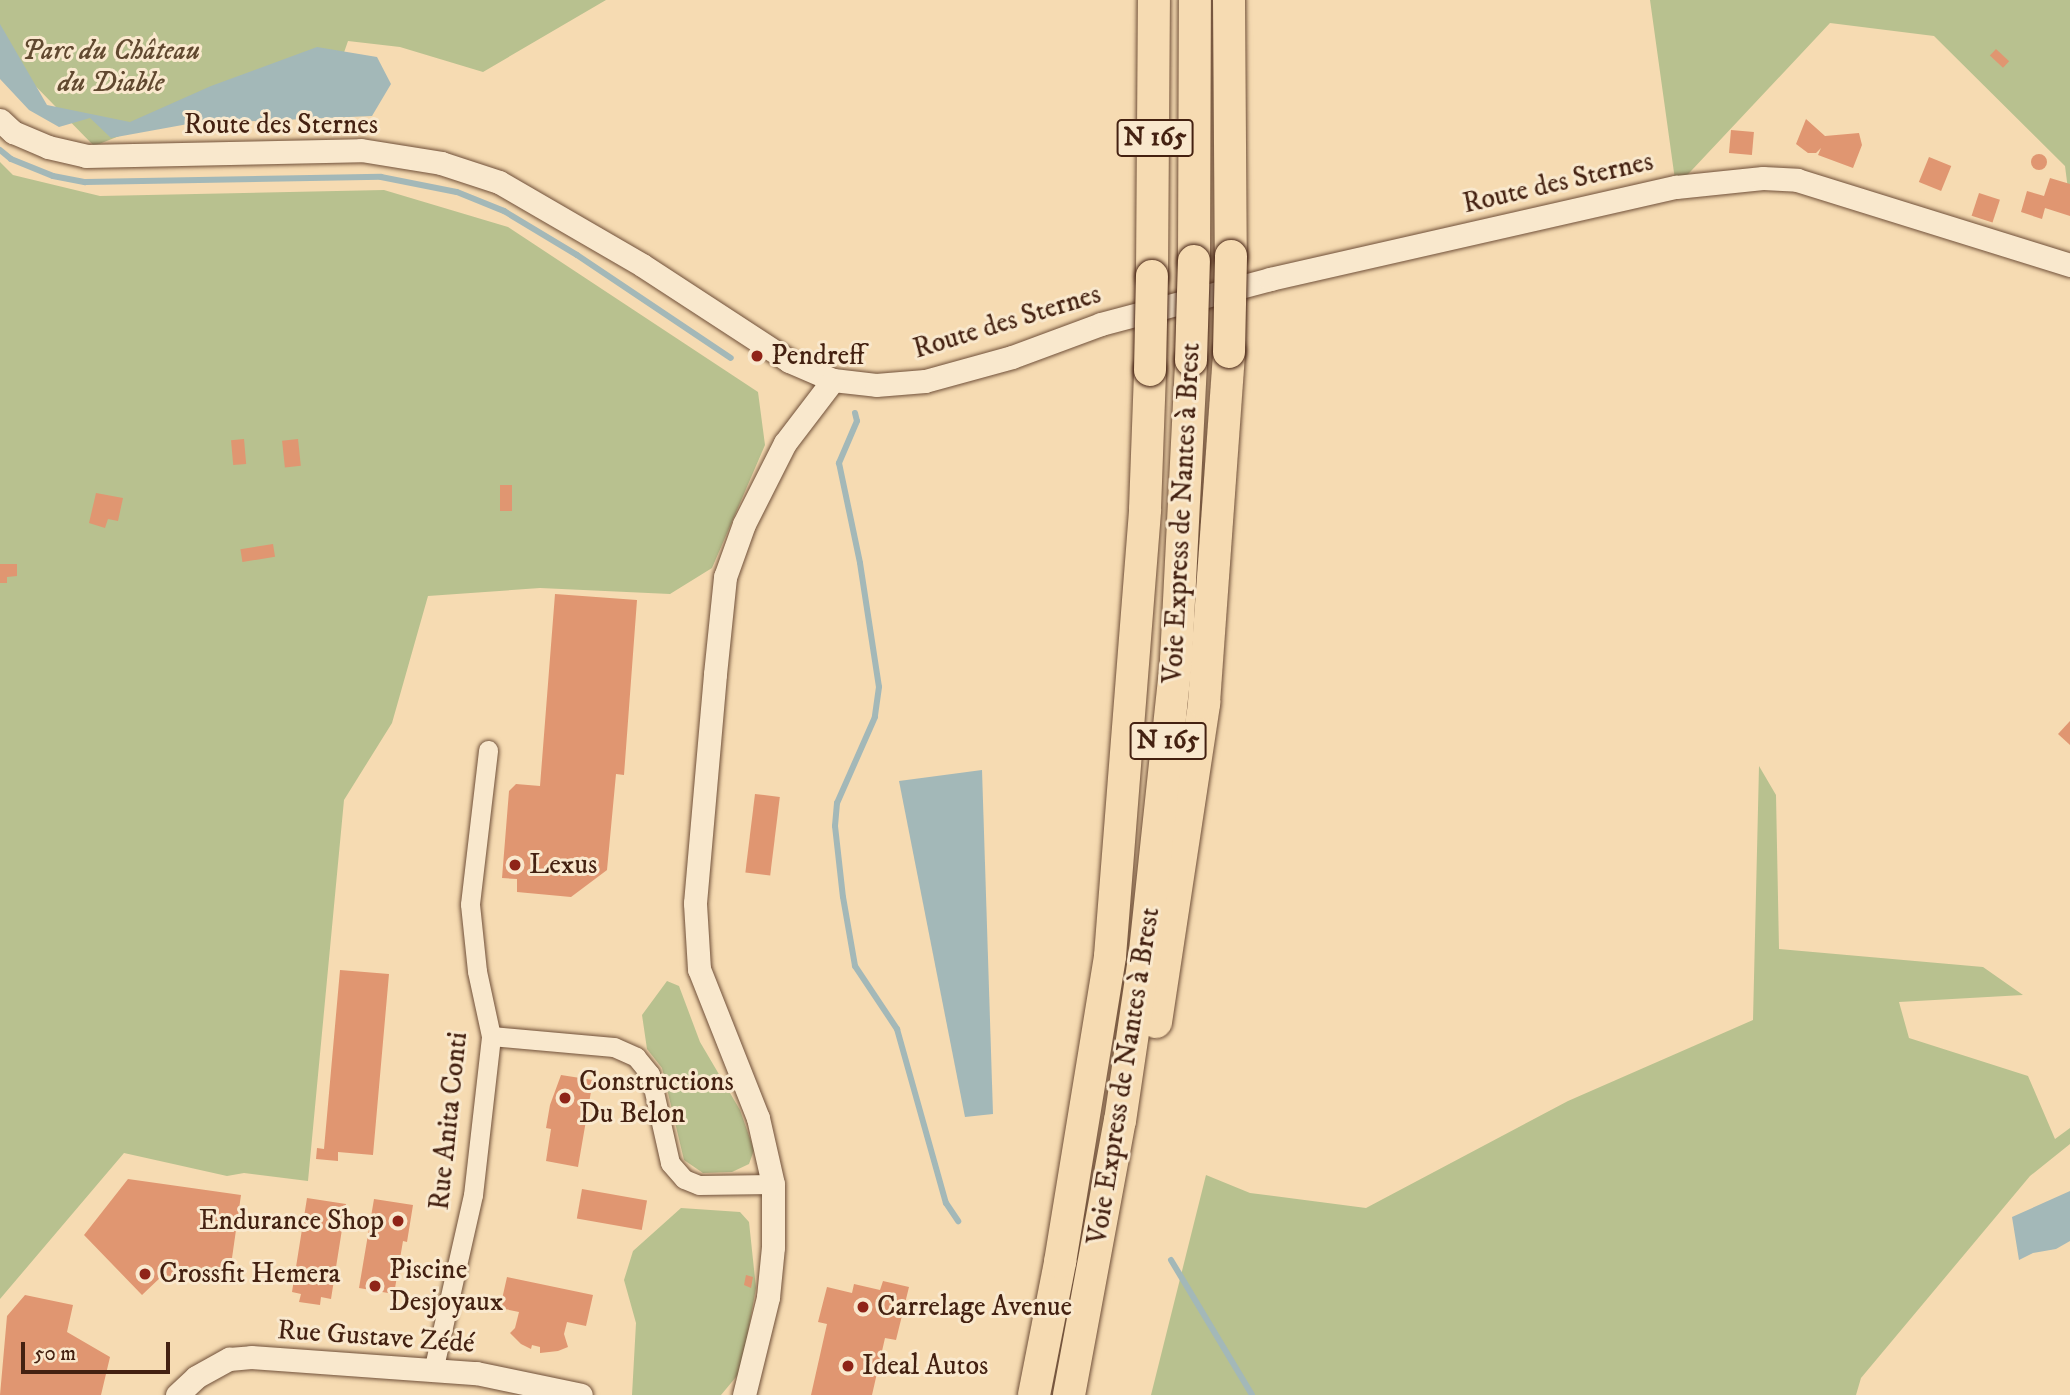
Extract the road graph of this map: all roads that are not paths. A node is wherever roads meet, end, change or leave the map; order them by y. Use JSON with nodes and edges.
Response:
{"nodes":[{"id":1,"x":1154,"y":0,"type":"edge"},
{"id":2,"x":1195,"y":0,"type":"edge"},
{"id":3,"x":1229,"y":0,"type":"edge"},
{"id":4,"x":0,"y":120,"type":"edge"},
{"id":5,"x":2070,"y":265,"type":"edge"},
{"id":6,"x":833,"y":380,"type":"junction"},
{"id":7,"x":488,"y":750,"type":"dead end"},
{"id":8,"x":491,"y":1035,"type":"junction"},
{"id":9,"x":1120,"y":1121,"type":"junction"},
{"id":10,"x":773,"y":1184,"type":"junction"},
{"id":11,"x":433,"y":1371,"type":"junction"},
{"id":12,"x":177,"y":1395,"type":"edge"},
{"id":13,"x":581,"y":1395,"type":"edge"},
{"id":14,"x":744,"y":1395,"type":"edge"},
{"id":15,"x":1034,"y":1395,"type":"edge"},
{"id":16,"x":1069,"y":1395,"type":"edge"}],
"edges":[{"from":1,"to":15,"type":"highway","name":"Voie Express de Nantes à Brest","number":"N 165","bridge":true},
{"from":2,"to":9,"type":"highway","name":"Voie Express de Nantes à Brest","number":"N 165","bridge":true},
{"from":3,"to":9,"type":"highway","bridge":true},
{"from":4,"to":6,"type":"street","name":"Route des Sternes"},
{"from":5,"to":6,"type":"street","name":"Route des Sternes"},
{"from":6,"to":10,"type":"street"},
{"from":7,"to":8,"type":"street","name":"Rue Anita Conti"},
{"from":8,"to":10,"type":"street"},
{"from":8,"to":11,"type":"street","name":"Rue Anita Conti"},
{"from":9,"to":16,"type":"highway","name":"Voie Express de Nantes à Brest","number":"N 165"},
{"from":10,"to":14,"type":"street"},
{"from":11,"to":12,"type":"street","name":"Rue Gustave Zédé"},
{"from":11,"to":13,"type":"street","name":"Rue Gustave Zédé"}]}
